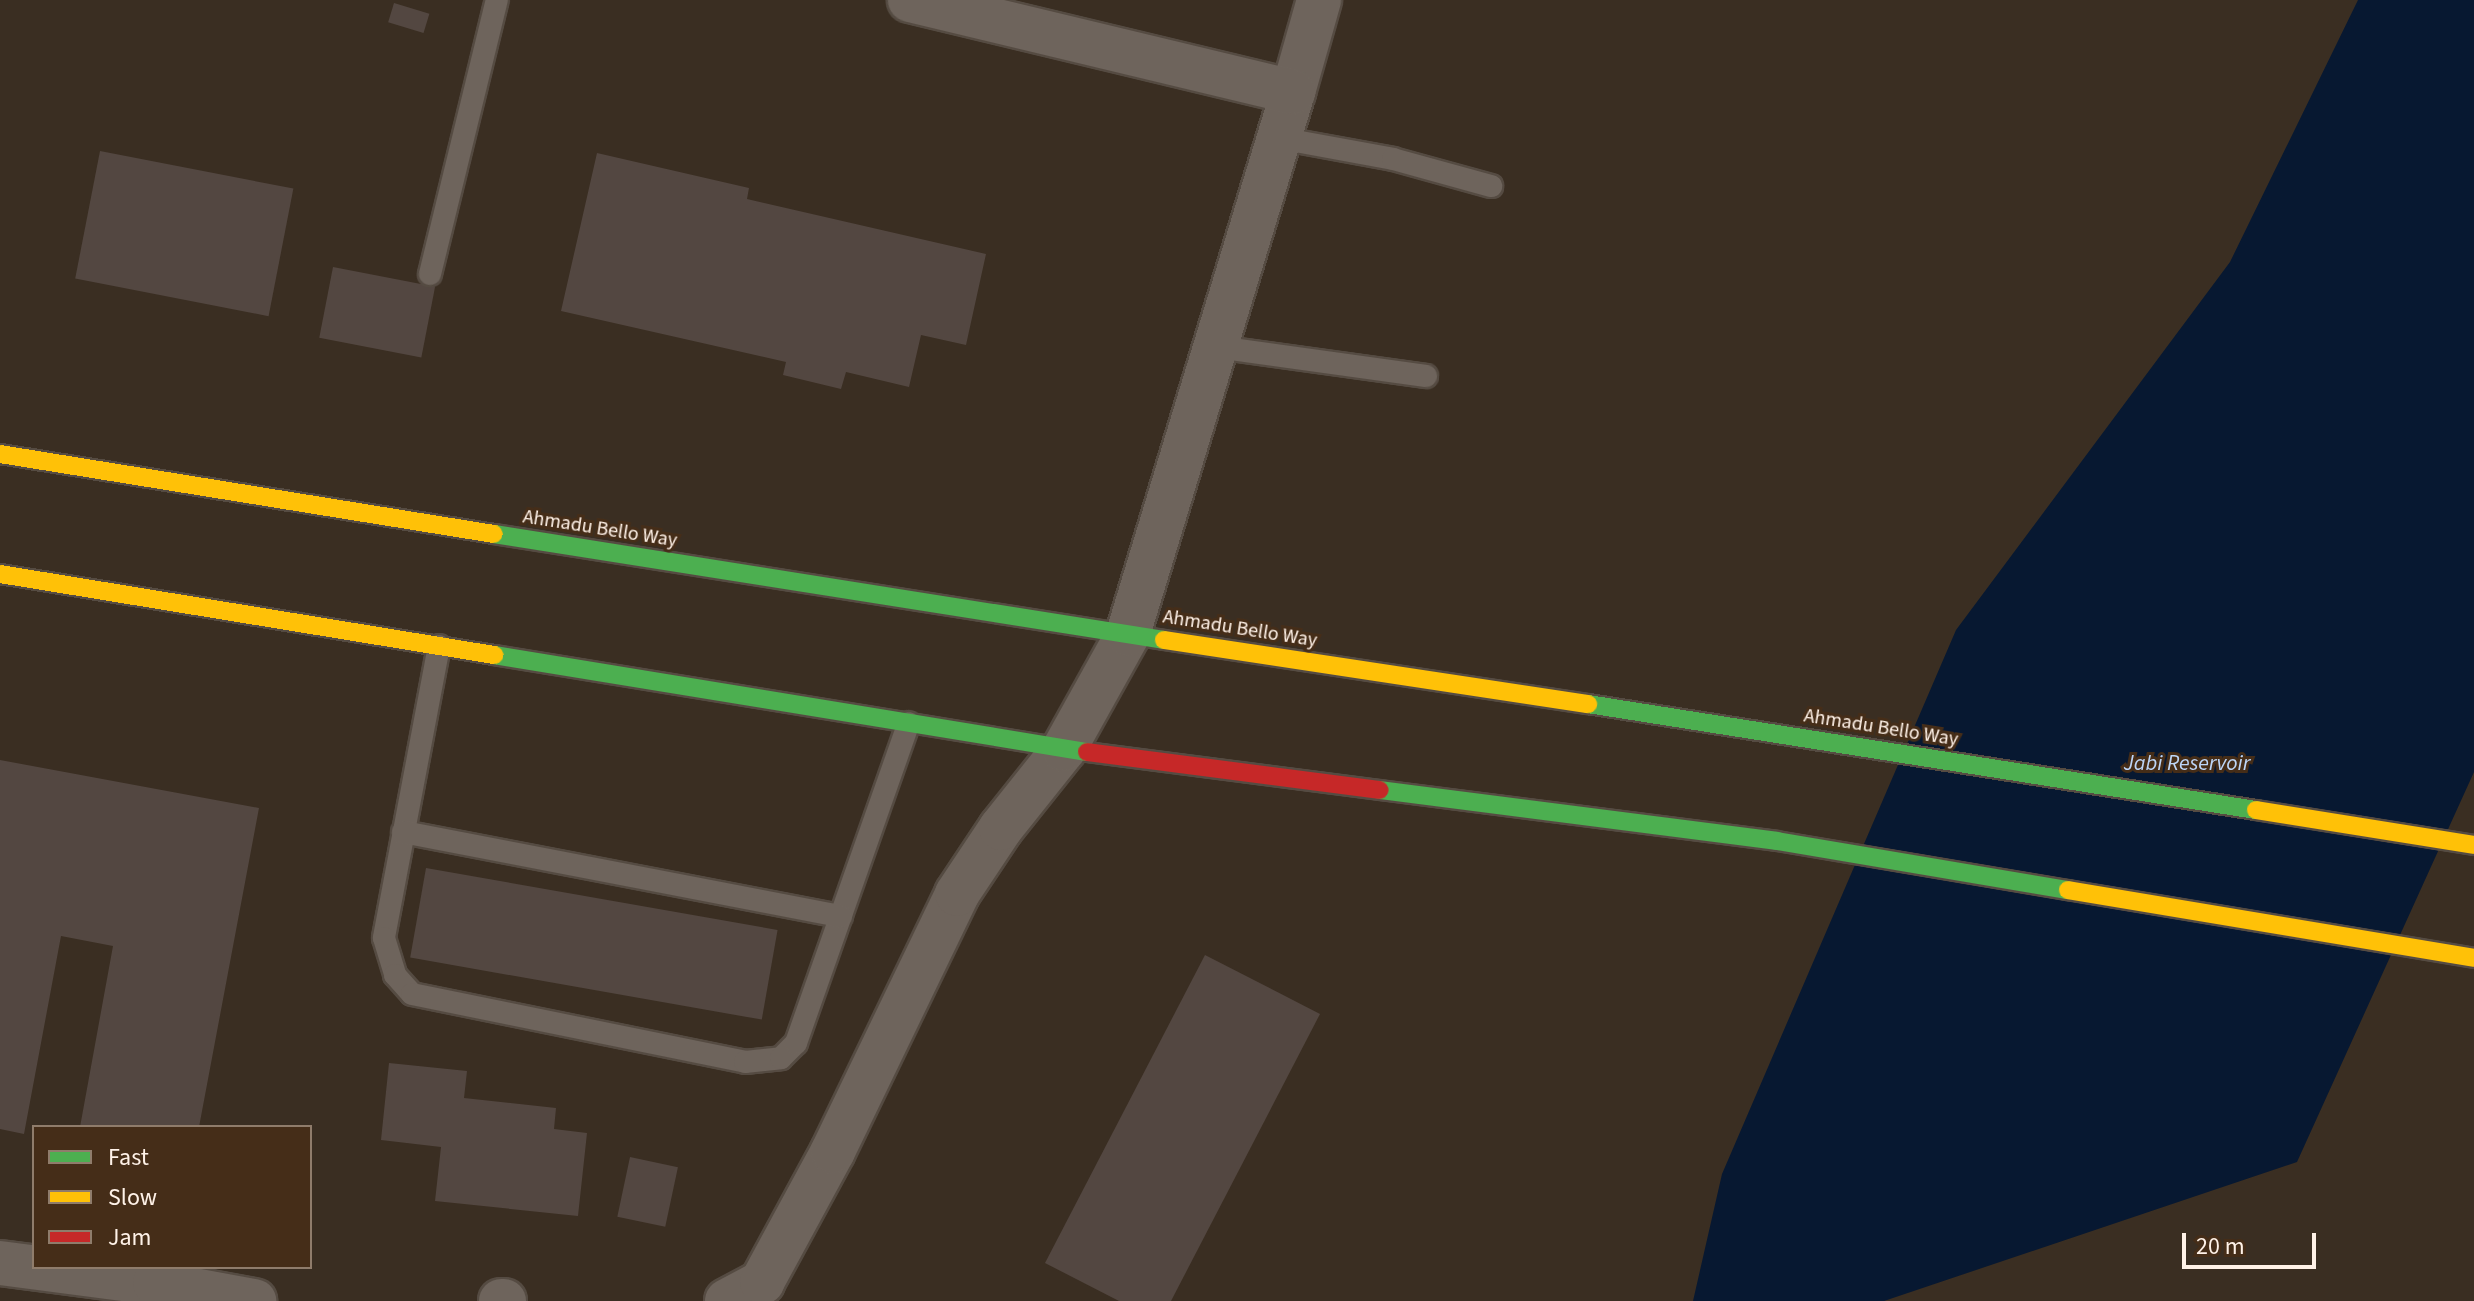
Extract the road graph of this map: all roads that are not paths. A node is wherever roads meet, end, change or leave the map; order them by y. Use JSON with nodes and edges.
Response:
{"nodes":[{"id":1,"x":497,"y":0,"type":"edge"},
{"id":2,"x":910,"y":0,"type":"edge"},
{"id":3,"x":1319,"y":0,"type":"edge"},
{"id":4,"x":1293,"y":92,"type":"junction"},
{"id":5,"x":1279,"y":138,"type":"junction"},
{"id":6,"x":1491,"y":186,"type":"dead end"},
{"id":7,"x":430,"y":274,"type":"dead end"},
{"id":8,"x":1217,"y":347,"type":"junction"},
{"id":9,"x":1426,"y":376,"type":"dead end"},
{"id":10,"x":0,"y":454,"type":"edge"},
{"id":11,"x":0,"y":574,"type":"edge"},
{"id":12,"x":1128,"y":634,"type":"junction"},
{"id":13,"x":439,"y":646,"type":"junction"},
{"id":14,"x":909,"y":723,"type":"junction"},
{"id":15,"x":1064,"y":749,"type":"junction"},
{"id":16,"x":403,"y":832,"type":"junction"},
{"id":17,"x":2474,"y":845,"type":"edge"},
{"id":18,"x":841,"y":916,"type":"junction"},
{"id":19,"x":2474,"y":958,"type":"edge"},
{"id":20,"x":20,"y":1278,"type":"edge"},
{"id":21,"x":748,"y":1295,"type":"edge"},
{"id":22,"x":254,"y":1301,"type":"edge"}],
"edges":[{"from":1,"to":7,"type":"lane"},
{"from":2,"to":4,"type":"street"},
{"from":3,"to":4,"type":"street"},
{"from":4,"to":5,"type":"street"},
{"from":5,"to":6,"type":"lane"},
{"from":5,"to":8,"type":"street"},
{"from":8,"to":9,"type":"lane"},
{"from":8,"to":12,"type":"street"},
{"from":10,"to":12,"type":"main road","name":"Ahmadu Bello Way"},
{"from":11,"to":13,"type":"main road"},
{"from":12,"to":15,"type":"street"},
{"from":12,"to":17,"type":"main road","name":"Ahmadu Bello Way"},
{"from":13,"to":14,"type":"main road"},
{"from":13,"to":16,"type":"lane"},
{"from":14,"to":15,"type":"main road"},
{"from":14,"to":18,"type":"lane"},
{"from":15,"to":19,"type":"main road"},
{"from":15,"to":21,"type":"street"},
{"from":16,"to":18,"type":"lane"},
{"from":16,"to":18,"type":"lane"},
{"from":20,"to":22,"type":"street"}]}
